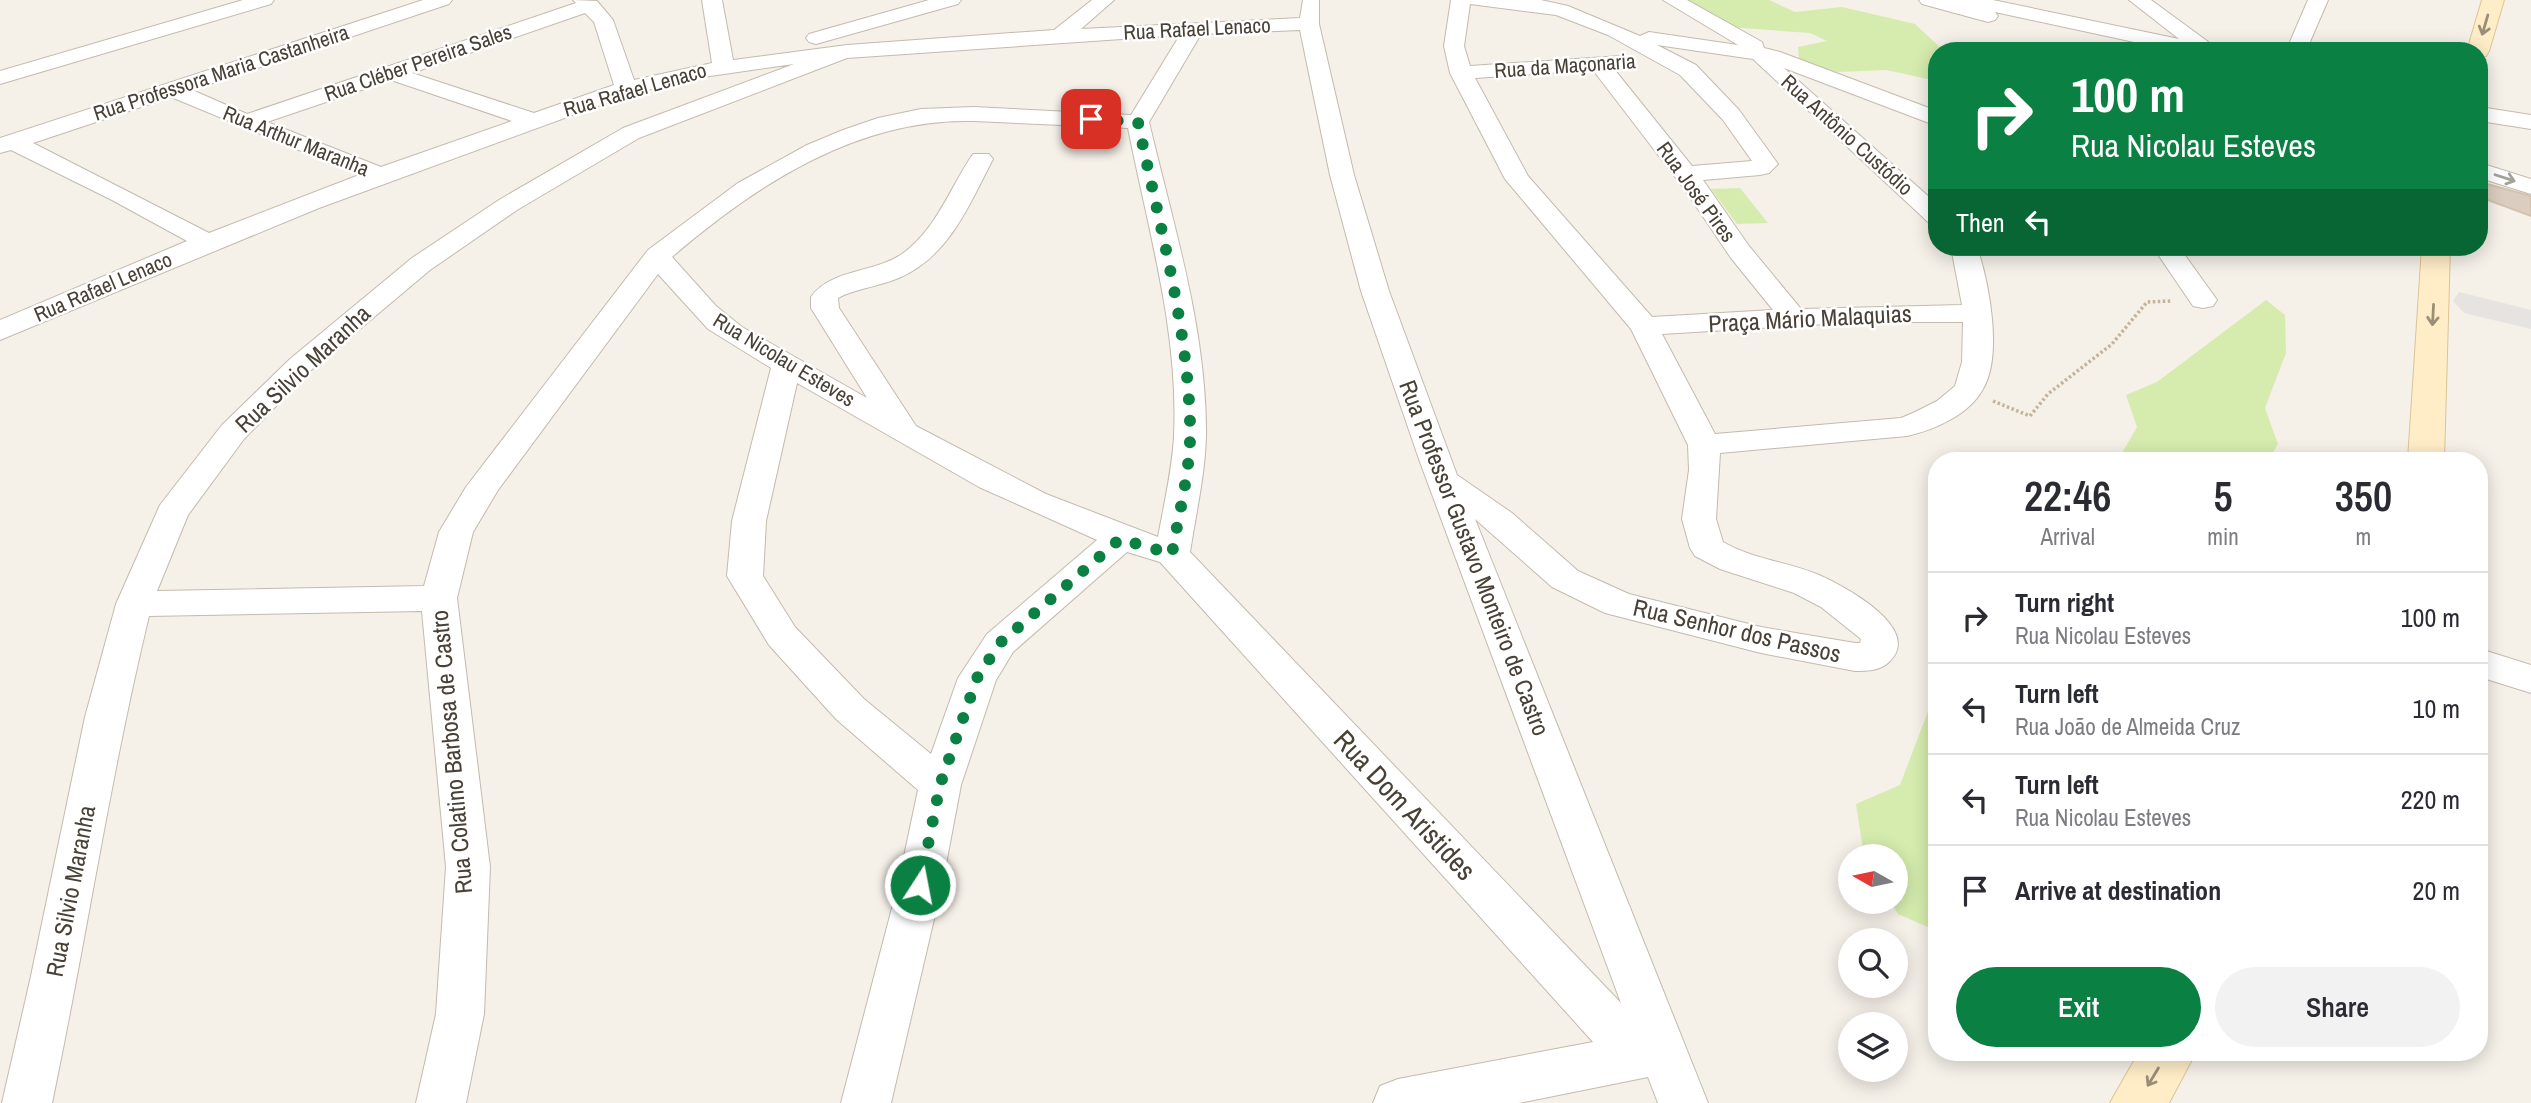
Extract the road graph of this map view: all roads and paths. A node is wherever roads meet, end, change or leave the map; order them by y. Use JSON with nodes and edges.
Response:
{"nodes":[{"id":1,"x":264,"y":0,"type":"edge"},
{"id":2,"x":442,"y":0,"type":"edge"},
{"id":3,"x":712,"y":0,"type":"edge"},
{"id":4,"x":951,"y":0,"type":"edge"},
{"id":5,"x":1104,"y":0,"type":"edge"},
{"id":6,"x":1461,"y":0,"type":"edge"},
{"id":7,"x":1476,"y":0,"type":"edge"},
{"id":8,"x":1673,"y":0,"type":"edge"},
{"id":9,"x":1929,"y":0,"type":"edge"},
{"id":10,"x":1965,"y":0,"type":"edge"},
{"id":11,"x":2139,"y":0,"type":"edge"},
{"id":12,"x":2318,"y":0,"type":"edge"},
{"id":13,"x":2493,"y":0,"type":"edge"},
{"id":14,"x":587,"y":2,"type":"edge"},
{"id":15,"x":1311,"y":6,"type":"edge"},
{"id":16,"x":1195,"y":28,"type":"junction"},
{"id":17,"x":1615,"y":31,"type":"junction"},
{"id":18,"x":1060,"y":36,"type":"junction"},
{"id":19,"x":2073,"y":42,"type":"edge"},
{"id":20,"x":2165,"y":42,"type":"edge"},
{"id":21,"x":2196,"y":42,"type":"edge"},
{"id":22,"x":2300,"y":42,"type":"edge"},
{"id":23,"x":2481,"y":42,"type":"edge"},
{"id":24,"x":847,"y":51,"type":"junction"},
{"id":25,"x":1765,"y":55,"type":"junction"},
{"id":26,"x":1669,"y":60,"type":"junction"},
{"id":27,"x":747,"y":62,"type":"junction"},
{"id":28,"x":1599,"y":64,"type":"junction"},
{"id":29,"x":723,"y":65,"type":"junction"},
{"id":30,"x":389,"y":72,"type":"junction"},
{"id":31,"x":1461,"y":72,"type":"junction"},
{"id":32,"x":0,"y":78,"type":"edge"},
{"id":33,"x":626,"y":88,"type":"junction"},
{"id":34,"x":172,"y":89,"type":"junction"},
{"id":35,"x":2488,"y":115,"type":"edge"},
{"id":36,"x":1928,"y":116,"type":"edge"},
{"id":37,"x":533,"y":120,"type":"junction"},
{"id":38,"x":246,"y":122,"type":"junction"},
{"id":39,"x":1138,"y":122,"type":"junction"},
{"id":40,"x":2529,"y":123,"type":"edge"},
{"id":41,"x":6,"y":144,"type":"edge"},
{"id":42,"x":981,"y":159,"type":"dead end"},
{"id":43,"x":2488,"y":173,"type":"edge"},
{"id":44,"x":1685,"y":174,"type":"junction"},
{"id":45,"x":382,"y":176,"type":"junction"},
{"id":46,"x":2531,"y":187,"type":"edge"},
{"id":47,"x":1928,"y":209,"type":"edge"},
{"id":48,"x":209,"y":243,"type":"junction"},
{"id":49,"x":657,"y":256,"type":"junction"},
{"id":50,"x":1968,"y":256,"type":"edge"},
{"id":51,"x":2172,"y":256,"type":"edge"},
{"id":52,"x":2436,"y":256,"type":"edge"},
{"id":53,"x":2203,"y":300,"type":"joint"},
{"id":54,"x":1976,"y":313,"type":"junction"},
{"id":55,"x":1794,"y":318,"type":"junction"},
{"id":56,"x":5,"y":323,"type":"edge"},
{"id":57,"x":1644,"y":327,"type":"junction"},
{"id":58,"x":0,"y":360,"type":"edge"},
{"id":59,"x":787,"y":364,"type":"junction"},
{"id":60,"x":1968,"y":390,"type":"junction"},
{"id":61,"x":904,"y":432,"type":"junction"},
{"id":62,"x":1704,"y":445,"type":"junction"},
{"id":63,"x":2426,"y":452,"type":"edge"},
{"id":64,"x":1444,"y":481,"type":"junction"},
{"id":65,"x":1120,"y":539,"type":"junction"},
{"id":66,"x":1172,"y":554,"type":"junction"},
{"id":67,"x":439,"y":598,"type":"junction"},
{"id":68,"x":134,"y":604,"type":"junction"},
{"id":69,"x":2488,"y":666,"type":"edge"},
{"id":70,"x":2531,"y":679,"type":"edge"},
{"id":71,"x":940,"y":785,"type":"junction"},
{"id":72,"x":1651,"y":1054,"type":"junction"},
{"id":73,"x":2164,"y":1061,"type":"edge"},
{"id":74,"x":27,"y":1103,"type":"edge"},
{"id":75,"x":441,"y":1103,"type":"edge"},
{"id":76,"x":866,"y":1103,"type":"edge"},
{"id":77,"x":1398,"y":1103,"type":"edge"},
{"id":78,"x":1683,"y":1103,"type":"edge"},
{"id":79,"x":2138,"y":1103,"type":"edge"}],
"edges":[{"from":1,"to":32,"type":"street"},
{"from":2,"to":34,"type":"street","name":"Rua Professora Maria Castanheira"},
{"from":3,"to":29,"type":"street"},
{"from":4,"to":27,"type":"street"},
{"from":5,"to":18,"type":"street"},
{"from":6,"to":31,"type":"street"},
{"from":7,"to":17,"type":"street"},
{"from":8,"to":25,"type":"street"},
{"from":9,"to":19,"type":"street"},
{"from":10,"to":20,"type":"street"},
{"from":11,"to":21,"type":"street"},
{"from":12,"to":22,"type":"street"},
{"from":13,"to":23,"type":"street","one_way":true},
{"from":14,"to":30,"type":"street","name":"Rua Cléber Pereira Sales"},
{"from":14,"to":33,"type":"street"},
{"from":15,"to":16,"type":"street","name":"Rua Rafael Lenaco"},
{"from":15,"to":64,"type":"street","name":"Rua Professor Gustavo Monteiro de Castro"},
{"from":16,"to":18,"type":"street","name":"Rua Rafael Lenaco"},
{"from":16,"to":39,"type":"street"},
{"from":17,"to":25,"type":"street"},
{"from":17,"to":26,"type":"street"},
{"from":18,"to":24,"type":"street","name":"Rua Rafael Lenaco"},
{"from":24,"to":27,"type":"street","name":"Rua Rafael Lenaco"},
{"from":24,"to":68,"type":"street","name":"Rua Silvio Maranha"},
{"from":25,"to":36,"type":"street"},
{"from":25,"to":47,"type":"street","name":"Rua Antônio Custódio"},
{"from":26,"to":28,"type":"street","name":"Rua da Maçonaria"},
{"from":26,"to":44,"type":"street"},
{"from":27,"to":29,"type":"street","name":"Rua Rafael Lenaco"},
{"from":28,"to":31,"type":"street","name":"Rua da Maçonaria"},
{"from":28,"to":44,"type":"street","name":"Rua José Pires"},
{"from":29,"to":33,"type":"street","name":"Rua Rafael Lenaco"},
{"from":30,"to":37,"type":"street"},
{"from":30,"to":38,"type":"street","name":"Rua Cléber Pereira Sales"},
{"from":31,"to":57,"type":"street"},
{"from":33,"to":37,"type":"street","name":"Rua Rafael Lenaco"},
{"from":34,"to":38,"type":"street","name":"Rua Arthur Maranha"},
{"from":34,"to":41,"type":"street","name":"Rua Professora Maria Castanheira"},
{"from":35,"to":40,"type":"street"},
{"from":37,"to":45,"type":"street","name":"Rua Rafael Lenaco"},
{"from":38,"to":45,"type":"street","name":"Rua Arthur Maranha"},
{"from":39,"to":49,"type":"street"},
{"from":39,"to":66,"type":"street"},
{"from":41,"to":48,"type":"street"},
{"from":42,"to":61,"type":"street"},
{"from":43,"to":46,"type":"street","one_way":true},
{"from":44,"to":55,"type":"street","name":"Rua José Pires"},
{"from":45,"to":48,"type":"street","name":"Rua Rafael Lenaco"},
{"from":48,"to":56,"type":"street","name":"Rua Rafael Lenaco"},
{"from":49,"to":59,"type":"street","name":"Rua Nicolau Esteves"},
{"from":49,"to":67,"type":"street","name":"Rua Colatino Barbosa de Castro"},
{"from":50,"to":54,"type":"street"},
{"from":51,"to":53,"type":"street"},
{"from":52,"to":63,"type":"street","one_way":true},
{"from":53,"to":60,"type":"path"},
{"from":54,"to":55,"type":"street","name":"Praça Mário Malaquias"},
{"from":54,"to":60,"type":"street"},
{"from":55,"to":57,"type":"street","name":"Praça Mário Malaquias"},
{"from":56,"to":58,"type":"street"},
{"from":57,"to":62,"type":"street"},
{"from":59,"to":61,"type":"street","name":"Rua Nicolau Esteves"},
{"from":59,"to":71,"type":"street"},
{"from":60,"to":62,"type":"street"},
{"from":61,"to":65,"type":"street","name":"Rua Nicolau Esteves"},
{"from":62,"to":64,"type":"street","name":"Rua Senhor dos Passos"},
{"from":64,"to":72,"type":"street","name":"Rua Professor Gustavo Monteiro de Castro"},
{"from":65,"to":66,"type":"street","name":"Rua Nicolau Esteves"},
{"from":65,"to":71,"type":"street"},
{"from":66,"to":72,"type":"street","name":"Rua Dom Aristides"},
{"from":67,"to":68,"type":"street"},
{"from":67,"to":75,"type":"street","name":"Rua Colatino Barbosa de Castro"},
{"from":68,"to":74,"type":"street","name":"Rua Silvio Maranha"},
{"from":69,"to":70,"type":"street"},
{"from":71,"to":76,"type":"street"},
{"from":72,"to":77,"type":"street"},
{"from":72,"to":78,"type":"street","name":"Rua Professor Gustavo Monteiro de Castro"},
{"from":73,"to":79,"type":"street","one_way":true}]}
